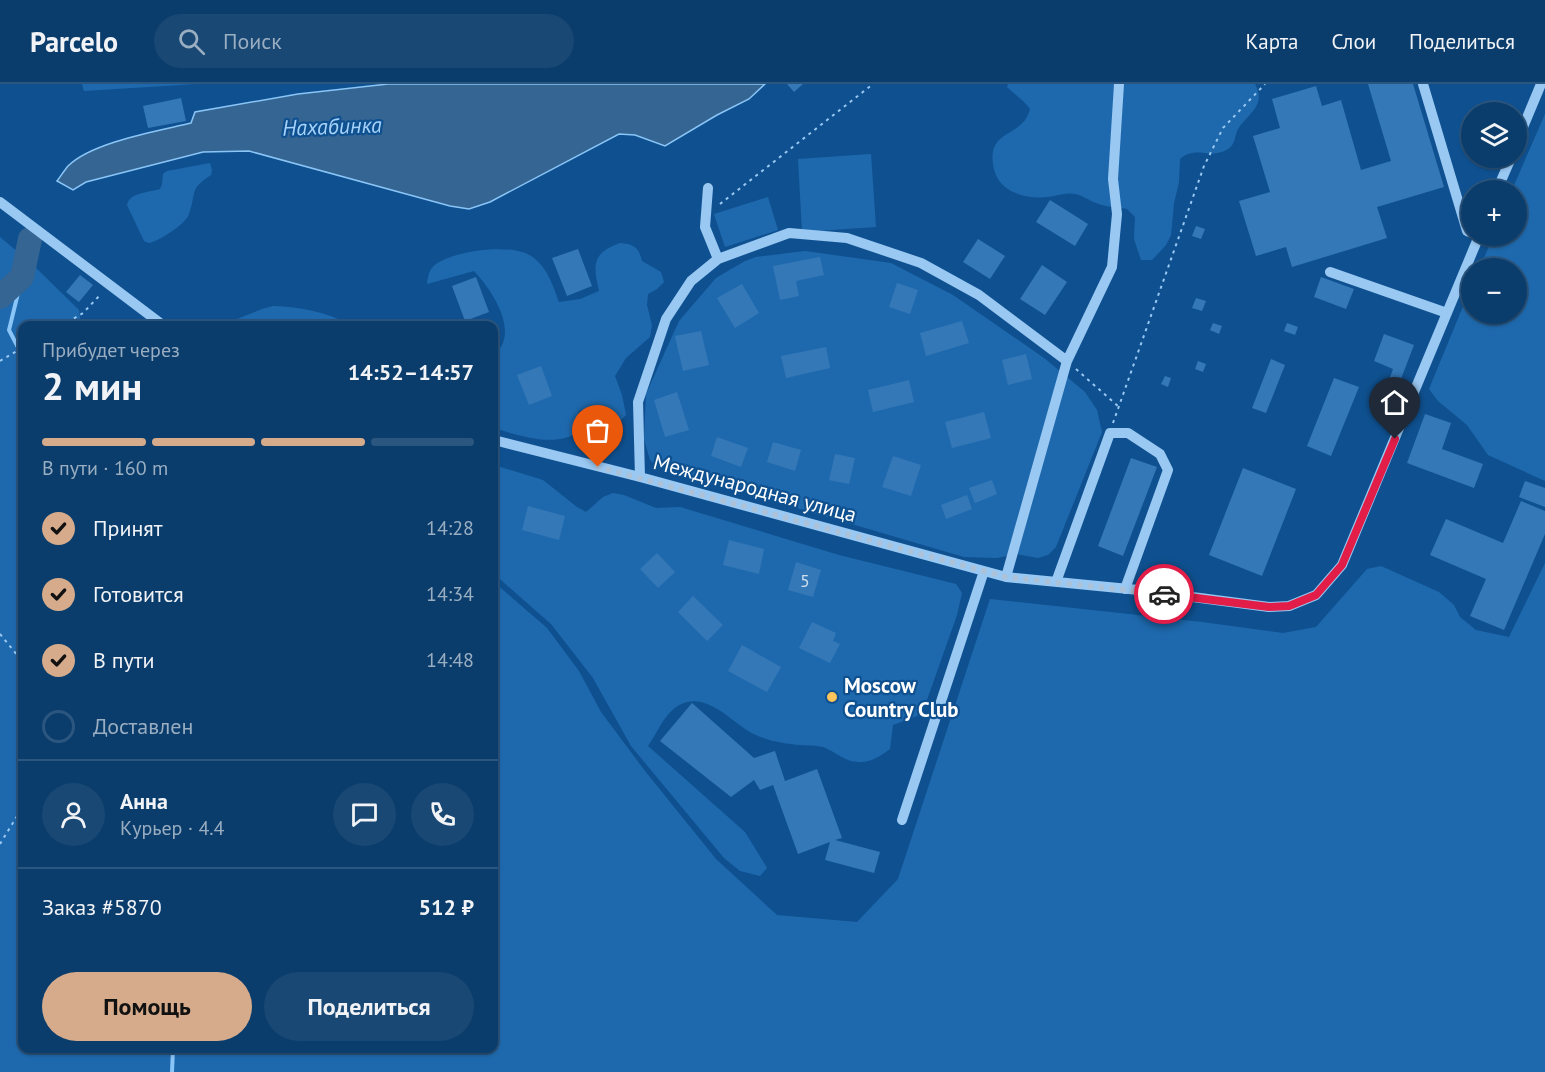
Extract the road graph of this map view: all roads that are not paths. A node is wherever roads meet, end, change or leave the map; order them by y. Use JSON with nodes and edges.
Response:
{"nodes":[{"id":1,"x":1119,"y":84,"type":"edge"},
{"id":2,"x":1423,"y":84,"type":"edge"},
{"id":3,"x":1542,"y":84,"type":"edge"},
{"id":4,"x":1527,"y":119,"type":"edge"},
{"id":5,"x":708,"y":188,"type":"dead end"},
{"id":6,"x":0,"y":202,"type":"edge"},
{"id":7,"x":1461,"y":211,"type":"edge"},
{"id":8,"x":1474,"y":246,"type":"edge"},
{"id":9,"x":718,"y":259,"type":"junction"},
{"id":10,"x":1329,"y":272,"type":"dead end"},
{"id":11,"x":1447,"y":313,"type":"junction"},
{"id":12,"x":157,"y":321,"type":"edge"},
{"id":13,"x":1067,"y":361,"type":"junction"},
{"id":14,"x":498,"y":441,"type":"edge"},
{"id":15,"x":640,"y":477,"type":"junction"},
{"id":16,"x":984,"y":571,"type":"junction"},
{"id":17,"x":1006,"y":577,"type":"junction"},
{"id":18,"x":1056,"y":582,"type":"junction"},
{"id":19,"x":1125,"y":589,"type":"junction"},
{"id":20,"x":902,"y":820,"type":"dead end"}],
"edges":[{"from":1,"to":13,"type":"street"},
{"from":2,"to":7,"type":"street"},
{"from":3,"to":4,"type":"street"},
{"from":5,"to":9,"type":"street"},
{"from":6,"to":12,"type":"street"},
{"from":8,"to":11,"type":"street","name":"Международная улица"},
{"from":9,"to":13,"type":"street"},
{"from":9,"to":15,"type":"street"},
{"from":10,"to":11,"type":"street"},
{"from":11,"to":19,"type":"street","name":"Международная улица"},
{"from":13,"to":17,"type":"street"},
{"from":14,"to":15,"type":"street","name":"Международная улица"},
{"from":15,"to":16,"type":"street","name":"Международная улица"},
{"from":16,"to":17,"type":"street","name":"Международная улица"},
{"from":16,"to":20,"type":"street"},
{"from":17,"to":18,"type":"street","name":"Международная улица"},
{"from":18,"to":19,"type":"street","name":"Международная улица"},
{"from":18,"to":19,"type":"street"}]}
